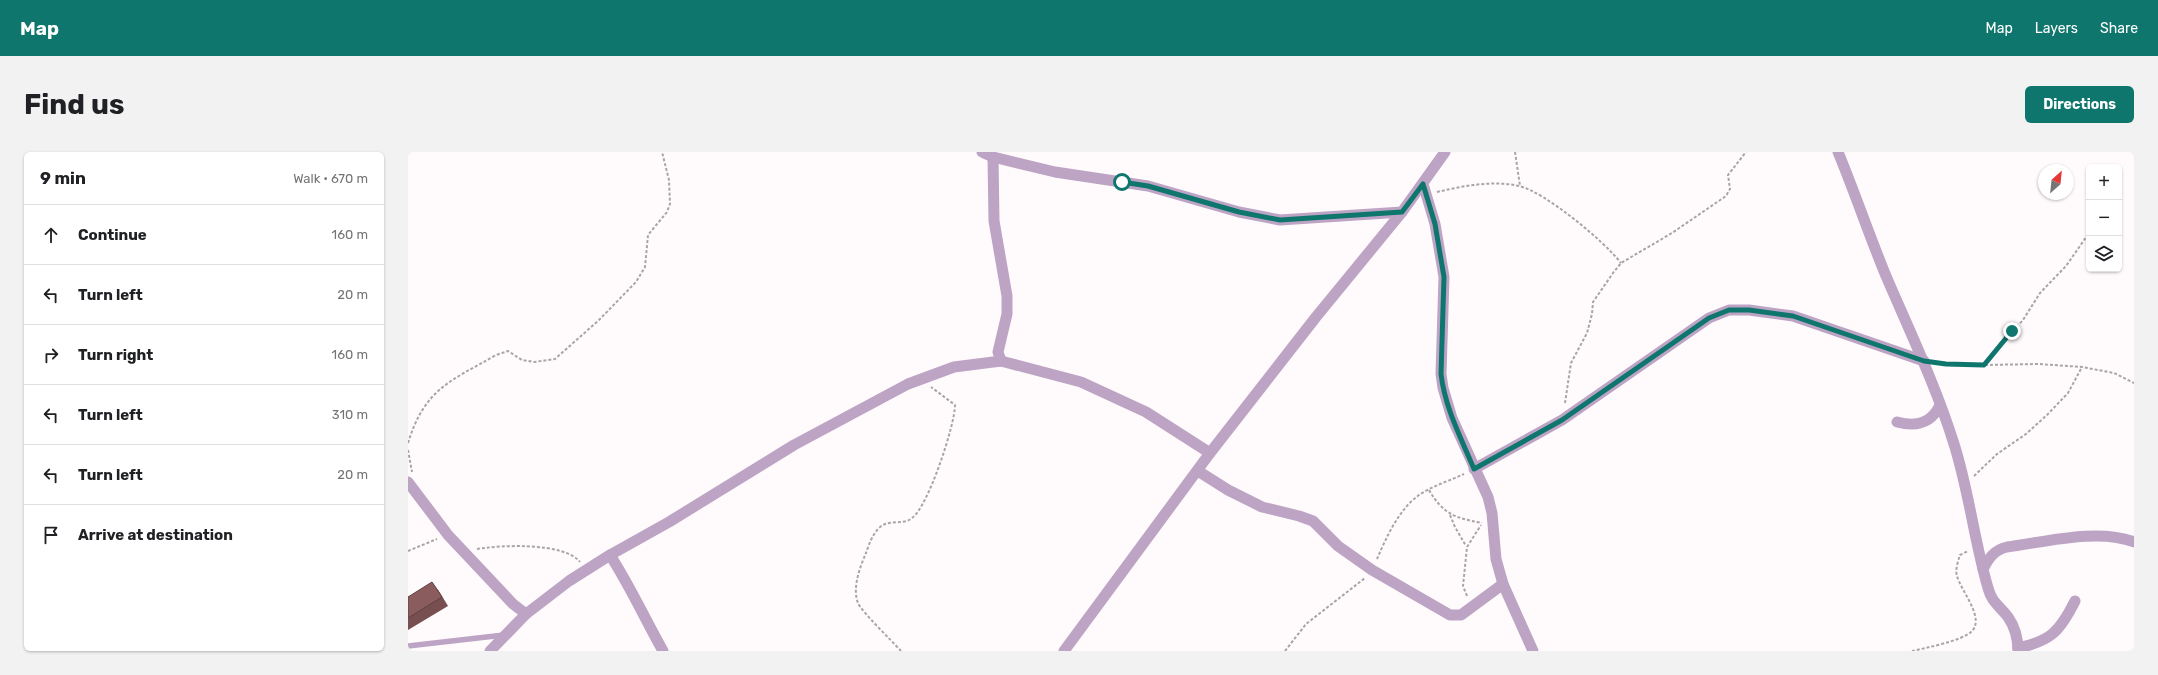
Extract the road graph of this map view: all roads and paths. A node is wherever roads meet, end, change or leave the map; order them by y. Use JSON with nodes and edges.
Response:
{"nodes":[{"id":1,"x":662,"y":152,"type":"edge"},
{"id":2,"x":982,"y":152,"type":"edge"},
{"id":3,"x":1445,"y":152,"type":"edge"},
{"id":4,"x":1515,"y":152,"type":"edge"},
{"id":5,"x":1746,"y":152,"type":"edge"},
{"id":6,"x":1838,"y":152,"type":"edge"},
{"id":7,"x":993,"y":157,"type":"junction"},
{"id":8,"x":1423,"y":184,"type":"junction"},
{"id":9,"x":1520,"y":186,"type":"junction"},
{"id":10,"x":1426,"y":195,"type":"junction"},
{"id":11,"x":1402,"y":212,"type":"junction"},
{"id":12,"x":2087,"y":236,"type":"edge"},
{"id":13,"x":1621,"y":263,"type":"junction"},
{"id":14,"x":1001,"y":361,"type":"junction"},
{"id":15,"x":1924,"y":361,"type":"junction"},
{"id":16,"x":1984,"y":365,"type":"junction"},
{"id":17,"x":2082,"y":368,"type":"junction"},
{"id":18,"x":920,"y":380,"type":"junction"},
{"id":19,"x":2134,"y":383,"type":"edge"},
{"id":20,"x":1940,"y":405,"type":"junction"},
{"id":21,"x":1562,"y":420,"type":"junction"},
{"id":22,"x":1897,"y":422,"type":"dead end"},
{"id":23,"x":408,"y":443,"type":"edge"},
{"id":24,"x":1210,"y":453,"type":"junction"},
{"id":25,"x":1474,"y":469,"type":"junction"},
{"id":26,"x":1198,"y":471,"type":"junction"},
{"id":27,"x":408,"y":482,"type":"edge"},
{"id":28,"x":1966,"y":484,"type":"junction"},
{"id":29,"x":1429,"y":490,"type":"junction"},
{"id":30,"x":1450,"y":515,"type":"junction"},
{"id":31,"x":1488,"y":524,"type":"junction"},
{"id":32,"x":448,"y":535,"type":"junction"},
{"id":33,"x":2134,"y":542,"type":"edge"},
{"id":34,"x":1467,"y":547,"type":"junction"},
{"id":35,"x":408,"y":551,"type":"edge"},
{"id":36,"x":1977,"y":551,"type":"junction"},
{"id":37,"x":464,"y":552,"type":"junction"},
{"id":38,"x":610,"y":555,"type":"junction"},
{"id":39,"x":1983,"y":569,"type":"junction"},
{"id":40,"x":587,"y":570,"type":"junction"},
{"id":41,"x":1372,"y":570,"type":"junction"},
{"id":42,"x":1503,"y":584,"type":"junction"},
{"id":43,"x":2075,"y":601,"type":"dead end"},
{"id":44,"x":1471,"y":609,"type":"junction"},
{"id":45,"x":526,"y":614,"type":"junction"},
{"id":46,"x":506,"y":635,"type":"junction"},
{"id":47,"x":408,"y":646,"type":"edge"},
{"id":48,"x":2018,"y":650,"type":"edge"},
{"id":49,"x":490,"y":651,"type":"edge"},
{"id":50,"x":664,"y":651,"type":"edge"},
{"id":51,"x":901,"y":651,"type":"edge"},
{"id":52,"x":1064,"y":651,"type":"edge"},
{"id":53,"x":1285,"y":651,"type":"edge"},
{"id":54,"x":1533,"y":651,"type":"edge"},
{"id":55,"x":1912,"y":651,"type":"edge"}],
"edges":[{"from":1,"to":23,"type":"path"},
{"from":2,"to":7,"type":"street"},
{"from":3,"to":8,"type":"street"},
{"from":4,"to":9,"type":"path"},
{"from":5,"to":13,"type":"path"},
{"from":6,"to":15,"type":"street"},
{"from":7,"to":11,"type":"street"},
{"from":7,"to":14,"type":"street"},
{"from":8,"to":10,"type":"street"},
{"from":8,"to":11,"type":"street"},
{"from":9,"to":10,"type":"path"},
{"from":9,"to":13,"type":"path"},
{"from":10,"to":25,"type":"street"},
{"from":11,"to":24,"type":"street"},
{"from":12,"to":16,"type":"path"},
{"from":13,"to":21,"type":"path"},
{"from":14,"to":18,"type":"street"},
{"from":14,"to":24,"type":"street"},
{"from":15,"to":16,"type":"path"},
{"from":15,"to":20,"type":"street"},
{"from":15,"to":21,"type":"street"},
{"from":16,"to":17,"type":"path"},
{"from":17,"to":19,"type":"path"},
{"from":17,"to":28,"type":"path"},
{"from":18,"to":38,"type":"street"},
{"from":18,"to":51,"type":"path"},
{"from":20,"to":22,"type":"street"},
{"from":20,"to":28,"type":"street"},
{"from":21,"to":25,"type":"street"},
{"from":24,"to":26,"type":"street"},
{"from":25,"to":29,"type":"path"},
{"from":25,"to":31,"type":"street"},
{"from":26,"to":41,"type":"street"},
{"from":26,"to":52,"type":"street"},
{"from":27,"to":32,"type":"street"},
{"from":28,"to":36,"type":"street"},
{"from":29,"to":30,"type":"path"},
{"from":29,"to":41,"type":"path"},
{"from":30,"to":31,"type":"path"},
{"from":30,"to":34,"type":"path"},
{"from":31,"to":34,"type":"path"},
{"from":31,"to":42,"type":"street"},
{"from":32,"to":35,"type":"path"},
{"from":32,"to":37,"type":"street"},
{"from":33,"to":39,"type":"street"},
{"from":34,"to":44,"type":"path"},
{"from":36,"to":39,"type":"street"},
{"from":36,"to":55,"type":"path"},
{"from":37,"to":40,"type":"path"},
{"from":37,"to":45,"type":"street"},
{"from":38,"to":40,"type":"street"},
{"from":38,"to":50,"type":"street"},
{"from":39,"to":48,"type":"street"},
{"from":40,"to":45,"type":"street"},
{"from":41,"to":44,"type":"street"},
{"from":41,"to":53,"type":"path"},
{"from":42,"to":44,"type":"street"},
{"from":42,"to":54,"type":"street"},
{"from":43,"to":48,"type":"street"},
{"from":45,"to":46,"type":"street"},
{"from":46,"to":47,"type":"lane"},
{"from":46,"to":49,"type":"street"}]}
